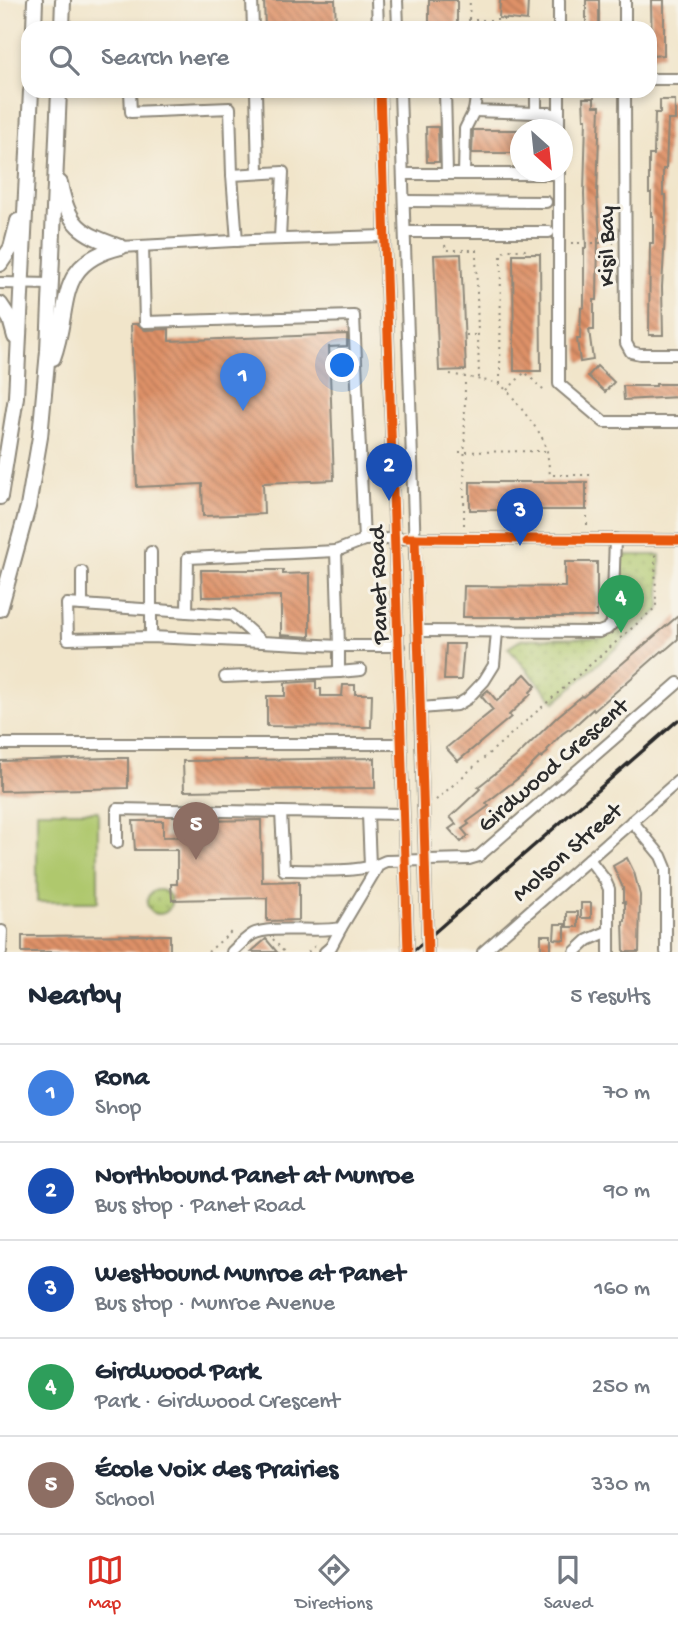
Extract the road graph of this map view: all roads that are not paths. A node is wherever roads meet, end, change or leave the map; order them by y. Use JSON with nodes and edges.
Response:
{"nodes":[{"id":1,"x":35,"y":0,"type":"edge"},
{"id":2,"x":63,"y":0,"type":"edge"},
{"id":3,"x":253,"y":0,"type":"edge"},
{"id":4,"x":377,"y":0,"type":"edge"},
{"id":5,"x":397,"y":0,"type":"edge"},
{"id":6,"x":559,"y":0,"type":"edge"},
{"id":7,"x":625,"y":0,"type":"edge"},
{"id":8,"x":34,"y":21,"type":"edge"},
{"id":9,"x":62,"y":21,"type":"edge"},
{"id":10,"x":253,"y":21,"type":"edge"},
{"id":11,"x":378,"y":21,"type":"edge"},
{"id":12,"x":398,"y":21,"type":"edge"},
{"id":13,"x":559,"y":21,"type":"edge"},
{"id":14,"x":625,"y":21,"type":"edge"},
{"id":15,"x":657,"y":79,"type":"edge"},
{"id":16,"x":678,"y":79,"type":"edge"},
{"id":17,"x":31,"y":98,"type":"edge"},
{"id":18,"x":59,"y":98,"type":"edge"},
{"id":19,"x":130,"y":98,"type":"edge"},
{"id":20,"x":256,"y":98,"type":"edge"},
{"id":21,"x":380,"y":98,"type":"edge"},
{"id":22,"x":400,"y":98,"type":"edge"},
{"id":23,"x":445,"y":98,"type":"edge"},
{"id":24,"x":476,"y":98,"type":"edge"},
{"id":25,"x":536,"y":98,"type":"edge"},
{"id":26,"x":559,"y":98,"type":"edge"},
{"id":27,"x":625,"y":98,"type":"edge"},
{"id":28,"x":474,"y":110,"type":"junction"},
{"id":29,"x":536,"y":113,"type":"junction"},
{"id":30,"x":550,"y":119,"type":"edge"},
{"id":31,"x":559,"y":119,"type":"edge"},
{"id":32,"x":56,"y":162,"type":"junction"},
{"id":33,"x":258,"y":173,"type":"junction"},
{"id":34,"x":403,"y":174,"type":"junction"},
{"id":35,"x":447,"y":174,"type":"junction"},
{"id":36,"x":464,"y":174,"type":"junction"},
{"id":37,"x":510,"y":174,"type":"edge"},
{"id":38,"x":232,"y":175,"type":"junction"},
{"id":39,"x":27,"y":178,"type":"junction"},
{"id":40,"x":559,"y":182,"type":"edge"},
{"id":41,"x":404,"y":201,"type":"junction"},
{"id":42,"x":546,"y":202,"type":"dead end"},
{"id":43,"x":405,"y":232,"type":"junction"},
{"id":44,"x":549,"y":232,"type":"dead end"},
{"id":45,"x":385,"y":236,"type":"junction"},
{"id":46,"x":280,"y":239,"type":"junction"},
{"id":47,"x":237,"y":241,"type":"junction"},
{"id":48,"x":143,"y":246,"type":"junction"},
{"id":49,"x":121,"y":247,"type":"junction"},
{"id":50,"x":0,"y":264,"type":"edge"},
{"id":51,"x":0,"y":283,"type":"edge"},
{"id":52,"x":22,"y":283,"type":"junction"},
{"id":53,"x":51,"y":284,"type":"junction"},
{"id":54,"x":0,"y":304,"type":"edge"},
{"id":55,"x":678,"y":354,"type":"edge"},
{"id":56,"x":19,"y":356,"type":"junction"},
{"id":57,"x":45,"y":378,"type":"junction"},
{"id":58,"x":678,"y":422,"type":"edge"},
{"id":59,"x":0,"y":497,"type":"edge"},
{"id":60,"x":415,"y":538,"type":"junction"},
{"id":61,"x":395,"y":539,"type":"junction"},
{"id":62,"x":615,"y":539,"type":"junction"},
{"id":63,"x":364,"y":540,"type":"junction"},
{"id":64,"x":678,"y":540,"type":"edge"},
{"id":65,"x":336,"y":551,"type":"junction"},
{"id":66,"x":150,"y":552,"type":"dead end"},
{"id":67,"x":82,"y":572,"type":"dead end"},
{"id":68,"x":82,"y":605,"type":"junction"},
{"id":69,"x":0,"y":609,"type":"edge"},
{"id":70,"x":151,"y":610,"type":"junction"},
{"id":71,"x":187,"y":612,"type":"junction"},
{"id":72,"x":418,"y":631,"type":"junction"},
{"id":73,"x":497,"y":632,"type":"junction"},
{"id":74,"x":151,"y":637,"type":"junction"},
{"id":75,"x":262,"y":642,"type":"junction"},
{"id":76,"x":339,"y":646,"type":"junction"},
{"id":77,"x":399,"y":646,"type":"junction"},
{"id":78,"x":361,"y":670,"type":"dead end"},
{"id":79,"x":339,"y":671,"type":"junction"},
{"id":80,"x":225,"y":677,"type":"dead end"},
{"id":81,"x":678,"y":683,"type":"edge"},
{"id":82,"x":421,"y":708,"type":"junction"},
{"id":83,"x":0,"y":744,"type":"edge"},
{"id":84,"x":401,"y":744,"type":"junction"},
{"id":85,"x":678,"y":781,"type":"edge"},
{"id":86,"x":281,"y":812,"type":"junction"},
{"id":87,"x":368,"y":814,"type":"junction"},
{"id":88,"x":403,"y":814,"type":"junction"},
{"id":89,"x":632,"y":821,"type":"junction"},
{"id":90,"x":117,"y":843,"type":"dead end"},
{"id":91,"x":426,"y":859,"type":"junction"},
{"id":92,"x":589,"y":859,"type":"junction"},
{"id":93,"x":405,"y":861,"type":"junction"},
{"id":94,"x":374,"y":866,"type":"junction"},
{"id":95,"x":341,"y":928,"type":"junction"},
{"id":96,"x":2,"y":931,"type":"edge"},
{"id":97,"x":609,"y":931,"type":"junction"},
{"id":98,"x":1,"y":952,"type":"edge"},
{"id":99,"x":232,"y":952,"type":"edge"},
{"id":100,"x":325,"y":952,"type":"edge"},
{"id":101,"x":408,"y":952,"type":"edge"},
{"id":102,"x":428,"y":952,"type":"edge"},
{"id":103,"x":483,"y":952,"type":"edge"},
{"id":104,"x":575,"y":952,"type":"edge"},
{"id":105,"x":609,"y":952,"type":"edge"},
{"id":106,"x":666,"y":952,"type":"edge"}],
"edges":[{"from":1,"to":8,"type":"main road"},
{"from":2,"to":9,"type":"main road"},
{"from":3,"to":10,"type":"street"},
{"from":4,"to":11,"type":"street"},
{"from":5,"to":12,"type":"street"},
{"from":6,"to":13,"type":"street"},
{"from":7,"to":14,"type":"street"},
{"from":15,"to":16,"type":"street"},
{"from":17,"to":39,"type":"main road"},
{"from":18,"to":32,"type":"main road"},
{"from":19,"to":38,"type":"street"},
{"from":20,"to":33,"type":"street"},
{"from":21,"to":45,"type":"street","name":"Panet Road"},
{"from":22,"to":34,"type":"street","name":"Panet Road"},
{"from":23,"to":35,"type":"street"},
{"from":24,"to":28,"type":"street"},
{"from":25,"to":29,"type":"street"},
{"from":26,"to":31,"type":"street"},
{"from":27,"to":55,"type":"street","name":"Kisil Bay"},
{"from":28,"to":29,"type":"street"},
{"from":28,"to":36,"type":"street"},
{"from":29,"to":30,"type":"street"},
{"from":32,"to":49,"type":"main road"},
{"from":32,"to":53,"type":"main road"},
{"from":33,"to":38,"type":"street"},
{"from":33,"to":46,"type":"street"},
{"from":34,"to":35,"type":"street"},
{"from":34,"to":41,"type":"street","name":"Panet Road"},
{"from":35,"to":36,"type":"street"},
{"from":36,"to":37,"type":"street"},
{"from":38,"to":47,"type":"street"},
{"from":39,"to":50,"type":"main road"},
{"from":39,"to":52,"type":"main road"},
{"from":40,"to":58,"type":"street"},
{"from":41,"to":42,"type":"street"},
{"from":41,"to":43,"type":"street","name":"Panet Road"},
{"from":43,"to":44,"type":"street"},
{"from":43,"to":60,"type":"street","name":"Panet Road"},
{"from":45,"to":46,"type":"street"},
{"from":45,"to":61,"type":"street","name":"Panet Road"},
{"from":46,"to":47,"type":"street"},
{"from":47,"to":48,"type":"street"},
{"from":48,"to":49,"type":"street"},
{"from":48,"to":63,"type":"street"},
{"from":49,"to":57,"type":"main road"},
{"from":51,"to":52,"type":"street"},
{"from":52,"to":53,"type":"street"},
{"from":52,"to":56,"type":"main road"},
{"from":53,"to":57,"type":"main road"},
{"from":54,"to":56,"type":"main road"},
{"from":56,"to":59,"type":"main road"},
{"from":57,"to":69,"type":"main road"},
{"from":60,"to":61,"type":"street"},
{"from":60,"to":62,"type":"street"},
{"from":60,"to":72,"type":"street","name":"Panet Road"},
{"from":61,"to":63,"type":"street"},
{"from":61,"to":77,"type":"street","name":"Panet Road"},
{"from":62,"to":64,"type":"street"},
{"from":62,"to":73,"type":"street"},
{"from":63,"to":65,"type":"street"},
{"from":65,"to":71,"type":"street"},
{"from":65,"to":76,"type":"street"},
{"from":66,"to":70,"type":"street"},
{"from":67,"to":68,"type":"street"},
{"from":68,"to":70,"type":"street"},
{"from":68,"to":74,"type":"street"},
{"from":70,"to":71,"type":"street"},
{"from":70,"to":74,"type":"street"},
{"from":71,"to":75,"type":"street"},
{"from":72,"to":73,"type":"street"},
{"from":72,"to":82,"type":"street","name":"Panet Road"},
{"from":73,"to":82,"type":"street"},
{"from":74,"to":75,"type":"street"},
{"from":75,"to":76,"type":"street"},
{"from":76,"to":77,"type":"street"},
{"from":76,"to":79,"type":"street"},
{"from":77,"to":84,"type":"street","name":"Panet Road"},
{"from":78,"to":79,"type":"street"},
{"from":79,"to":80,"type":"street"},
{"from":81,"to":91,"type":"street","name":"Girdwood Crescent"},
{"from":82,"to":91,"type":"street","name":"Panet Road"},
{"from":83,"to":84,"type":"street"},
{"from":84,"to":88,"type":"street","name":"Panet Road"},
{"from":85,"to":89,"type":"street","name":"Molson Street"},
{"from":86,"to":87,"type":"street"},
{"from":86,"to":90,"type":"street"},
{"from":86,"to":94,"type":"street","name":"Girdwood Crescent"},
{"from":87,"to":88,"type":"street"},
{"from":87,"to":94,"type":"street"},
{"from":88,"to":93,"type":"street","name":"Panet Road"},
{"from":89,"to":92,"type":"street","name":"Molson Street"},
{"from":89,"to":106,"type":"street"},
{"from":91,"to":93,"type":"street","name":"Girdwood Crescent"},
{"from":91,"to":102,"type":"street","name":"Panet Road"},
{"from":92,"to":97,"type":"street"},
{"from":92,"to":103,"type":"street","name":"Molson Street"},
{"from":93,"to":94,"type":"street","name":"Girdwood Crescent"},
{"from":93,"to":101,"type":"street","name":"Panet Road"},
{"from":94,"to":95,"type":"street"},
{"from":95,"to":99,"type":"street"},
{"from":95,"to":100,"type":"street"},
{"from":96,"to":98,"type":"street"},
{"from":97,"to":104,"type":"street"},
{"from":97,"to":105,"type":"street"}]}
